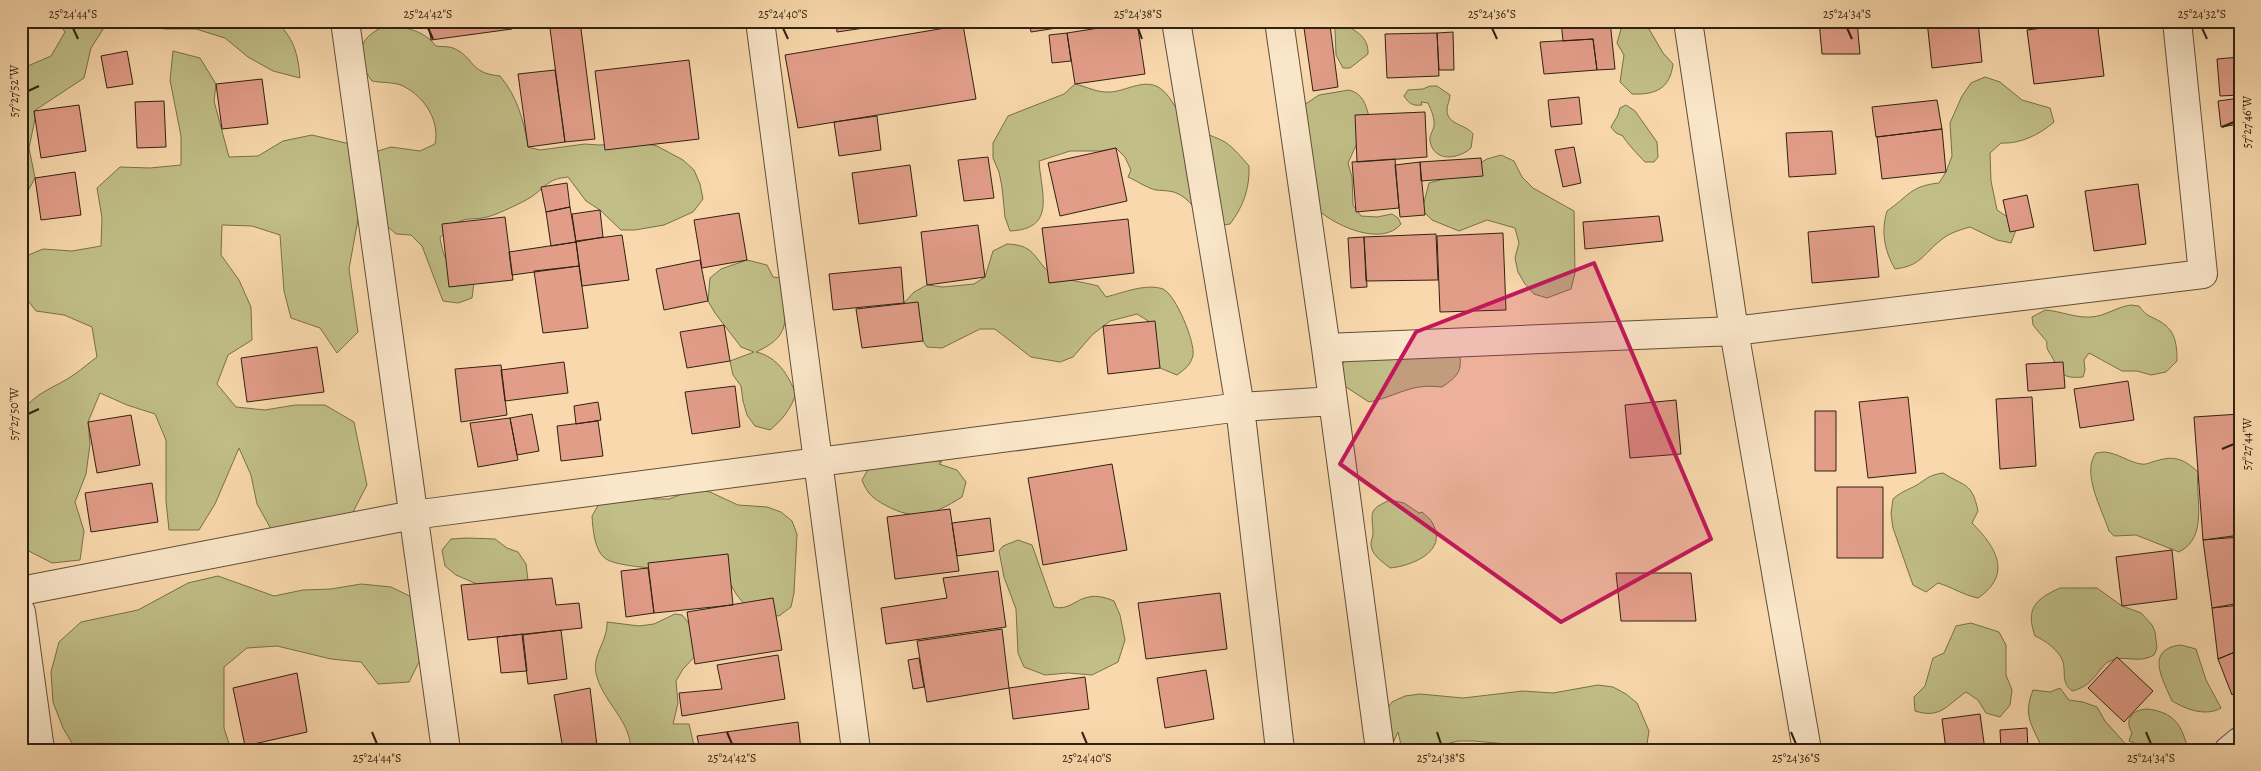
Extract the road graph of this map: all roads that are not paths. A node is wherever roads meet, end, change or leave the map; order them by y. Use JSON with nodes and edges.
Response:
{"nodes":[{"id":1,"x":345,"y":21,"type":"edge"},
{"id":2,"x":760,"y":21,"type":"edge"},
{"id":3,"x":1176,"y":21,"type":"edge"},
{"id":4,"x":1278,"y":21,"type":"edge"},
{"id":5,"x":1688,"y":21,"type":"edge"},
{"id":6,"x":2177,"y":21,"type":"edge"},
{"id":7,"x":1734,"y":331,"type":"junction"},
{"id":8,"x":1326,"y":348,"type":"junction"},
{"id":9,"x":1333,"y":401,"type":"junction"},
{"id":10,"x":1240,"y":407,"type":"junction"},
{"id":11,"x":818,"y":462,"type":"junction"},
{"id":12,"x":413,"y":515,"type":"junction"},
{"id":13,"x":21,"y":591,"type":"edge"},
{"id":14,"x":21,"y":612,"type":"edge"},
{"id":15,"x":2240,"y":741,"type":"edge"},
{"id":16,"x":40,"y":750,"type":"edge"},
{"id":17,"x":446,"y":750,"type":"edge"},
{"id":18,"x":856,"y":750,"type":"edge"},
{"id":19,"x":1280,"y":750,"type":"edge"},
{"id":20,"x":1380,"y":750,"type":"edge"},
{"id":21,"x":1807,"y":750,"type":"edge"},
{"id":22,"x":2229,"y":750,"type":"edge"}],
"edges":[{"from":1,"to":12,"type":"street"},
{"from":2,"to":11,"type":"street"},
{"from":3,"to":10,"type":"street"},
{"from":4,"to":8,"type":"street"},
{"from":5,"to":7,"type":"street"},
{"from":6,"to":7,"type":"street"},
{"from":7,"to":8,"type":"street"},
{"from":7,"to":21,"type":"street"},
{"from":8,"to":9,"type":"street"},
{"from":9,"to":10,"type":"street"},
{"from":9,"to":20,"type":"street"},
{"from":10,"to":11,"type":"street"},
{"from":10,"to":19,"type":"street"},
{"from":11,"to":12,"type":"street"},
{"from":11,"to":18,"type":"street"},
{"from":12,"to":13,"type":"street"},
{"from":12,"to":17,"type":"street"},
{"from":14,"to":16,"type":"street"},
{"from":15,"to":22,"type":"street"}]}
